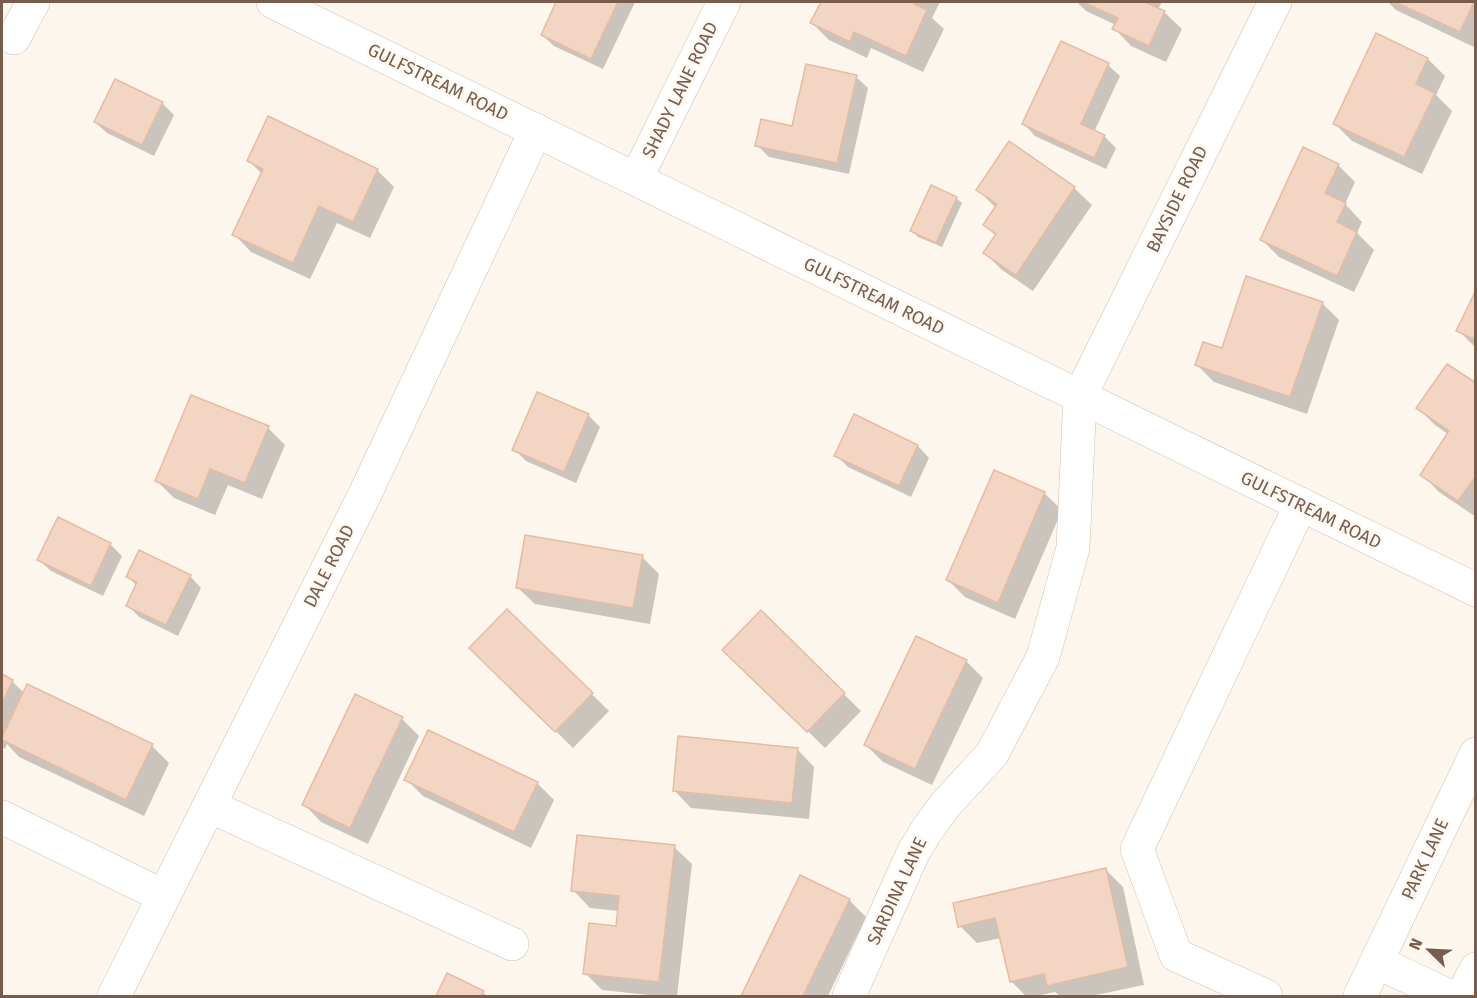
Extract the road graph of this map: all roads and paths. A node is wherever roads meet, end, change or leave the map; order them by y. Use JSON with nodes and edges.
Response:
{"nodes":[{"id":1,"x":33,"y":2,"type":"edge"},
{"id":2,"x":273,"y":2,"type":"edge"},
{"id":3,"x":724,"y":2,"type":"edge"},
{"id":4,"x":1275,"y":2,"type":"edge"},
{"id":5,"x":14,"y":38,"type":"dead end"},
{"id":6,"x":536,"y":130,"type":"junction"},
{"id":7,"x":636,"y":179,"type":"junction"},
{"id":8,"x":1080,"y":396,"type":"junction"},
{"id":9,"x":1301,"y":504,"type":"junction"},
{"id":10,"x":1476,"y":590,"type":"edge"},
{"id":11,"x":1476,"y":754,"type":"edge"},
{"id":12,"x":1467,"y":794,"type":"edge"},
{"id":13,"x":209,"y":806,"type":"junction"},
{"id":14,"x":2,"y":817,"type":"edge"},
{"id":15,"x":163,"y":896,"type":"junction"},
{"id":16,"x":512,"y":944,"type":"dead end"},
{"id":17,"x":1377,"y":962,"type":"junction"},
{"id":18,"x":1476,"y":969,"type":"edge"},
{"id":19,"x":114,"y":996,"type":"edge"},
{"id":20,"x":849,"y":996,"type":"edge"},
{"id":21,"x":1266,"y":996,"type":"edge"},
{"id":22,"x":1360,"y":996,"type":"edge"},
{"id":23,"x":1449,"y":996,"type":"edge"},
{"id":24,"x":1462,"y":996,"type":"edge"}],
"edges":[{"from":1,"to":5,"type":"street"},
{"from":2,"to":6,"type":"street","name":"GULFSTREAM ROAD"},
{"from":3,"to":7,"type":"street","name":"SHADY LANE ROAD"},
{"from":4,"to":8,"type":"street","name":"BAYSIDE ROAD"},
{"from":6,"to":7,"type":"street","name":"GULFSTREAM ROAD"},
{"from":6,"to":13,"type":"street","name":"DALE ROAD"},
{"from":7,"to":8,"type":"street","name":"GULFSTREAM ROAD"},
{"from":8,"to":9,"type":"street","name":"GULFSTREAM ROAD"},
{"from":8,"to":20,"type":"street","name":"SARDINA LANE"},
{"from":9,"to":10,"type":"street","name":"GULFSTREAM ROAD"},
{"from":9,"to":21,"type":"street"},
{"from":11,"to":12,"type":"street","name":"PARK LANE"},
{"from":12,"to":17,"type":"street","name":"PARK LANE"},
{"from":13,"to":15,"type":"street","name":"DALE ROAD"},
{"from":13,"to":16,"type":"street"},
{"from":14,"to":15,"type":"street"},
{"from":15,"to":19,"type":"street","name":"DALE ROAD"},
{"from":17,"to":22,"type":"street","name":"PARK LANE"},
{"from":17,"to":23,"type":"street"},
{"from":18,"to":24,"type":"street"}]}
